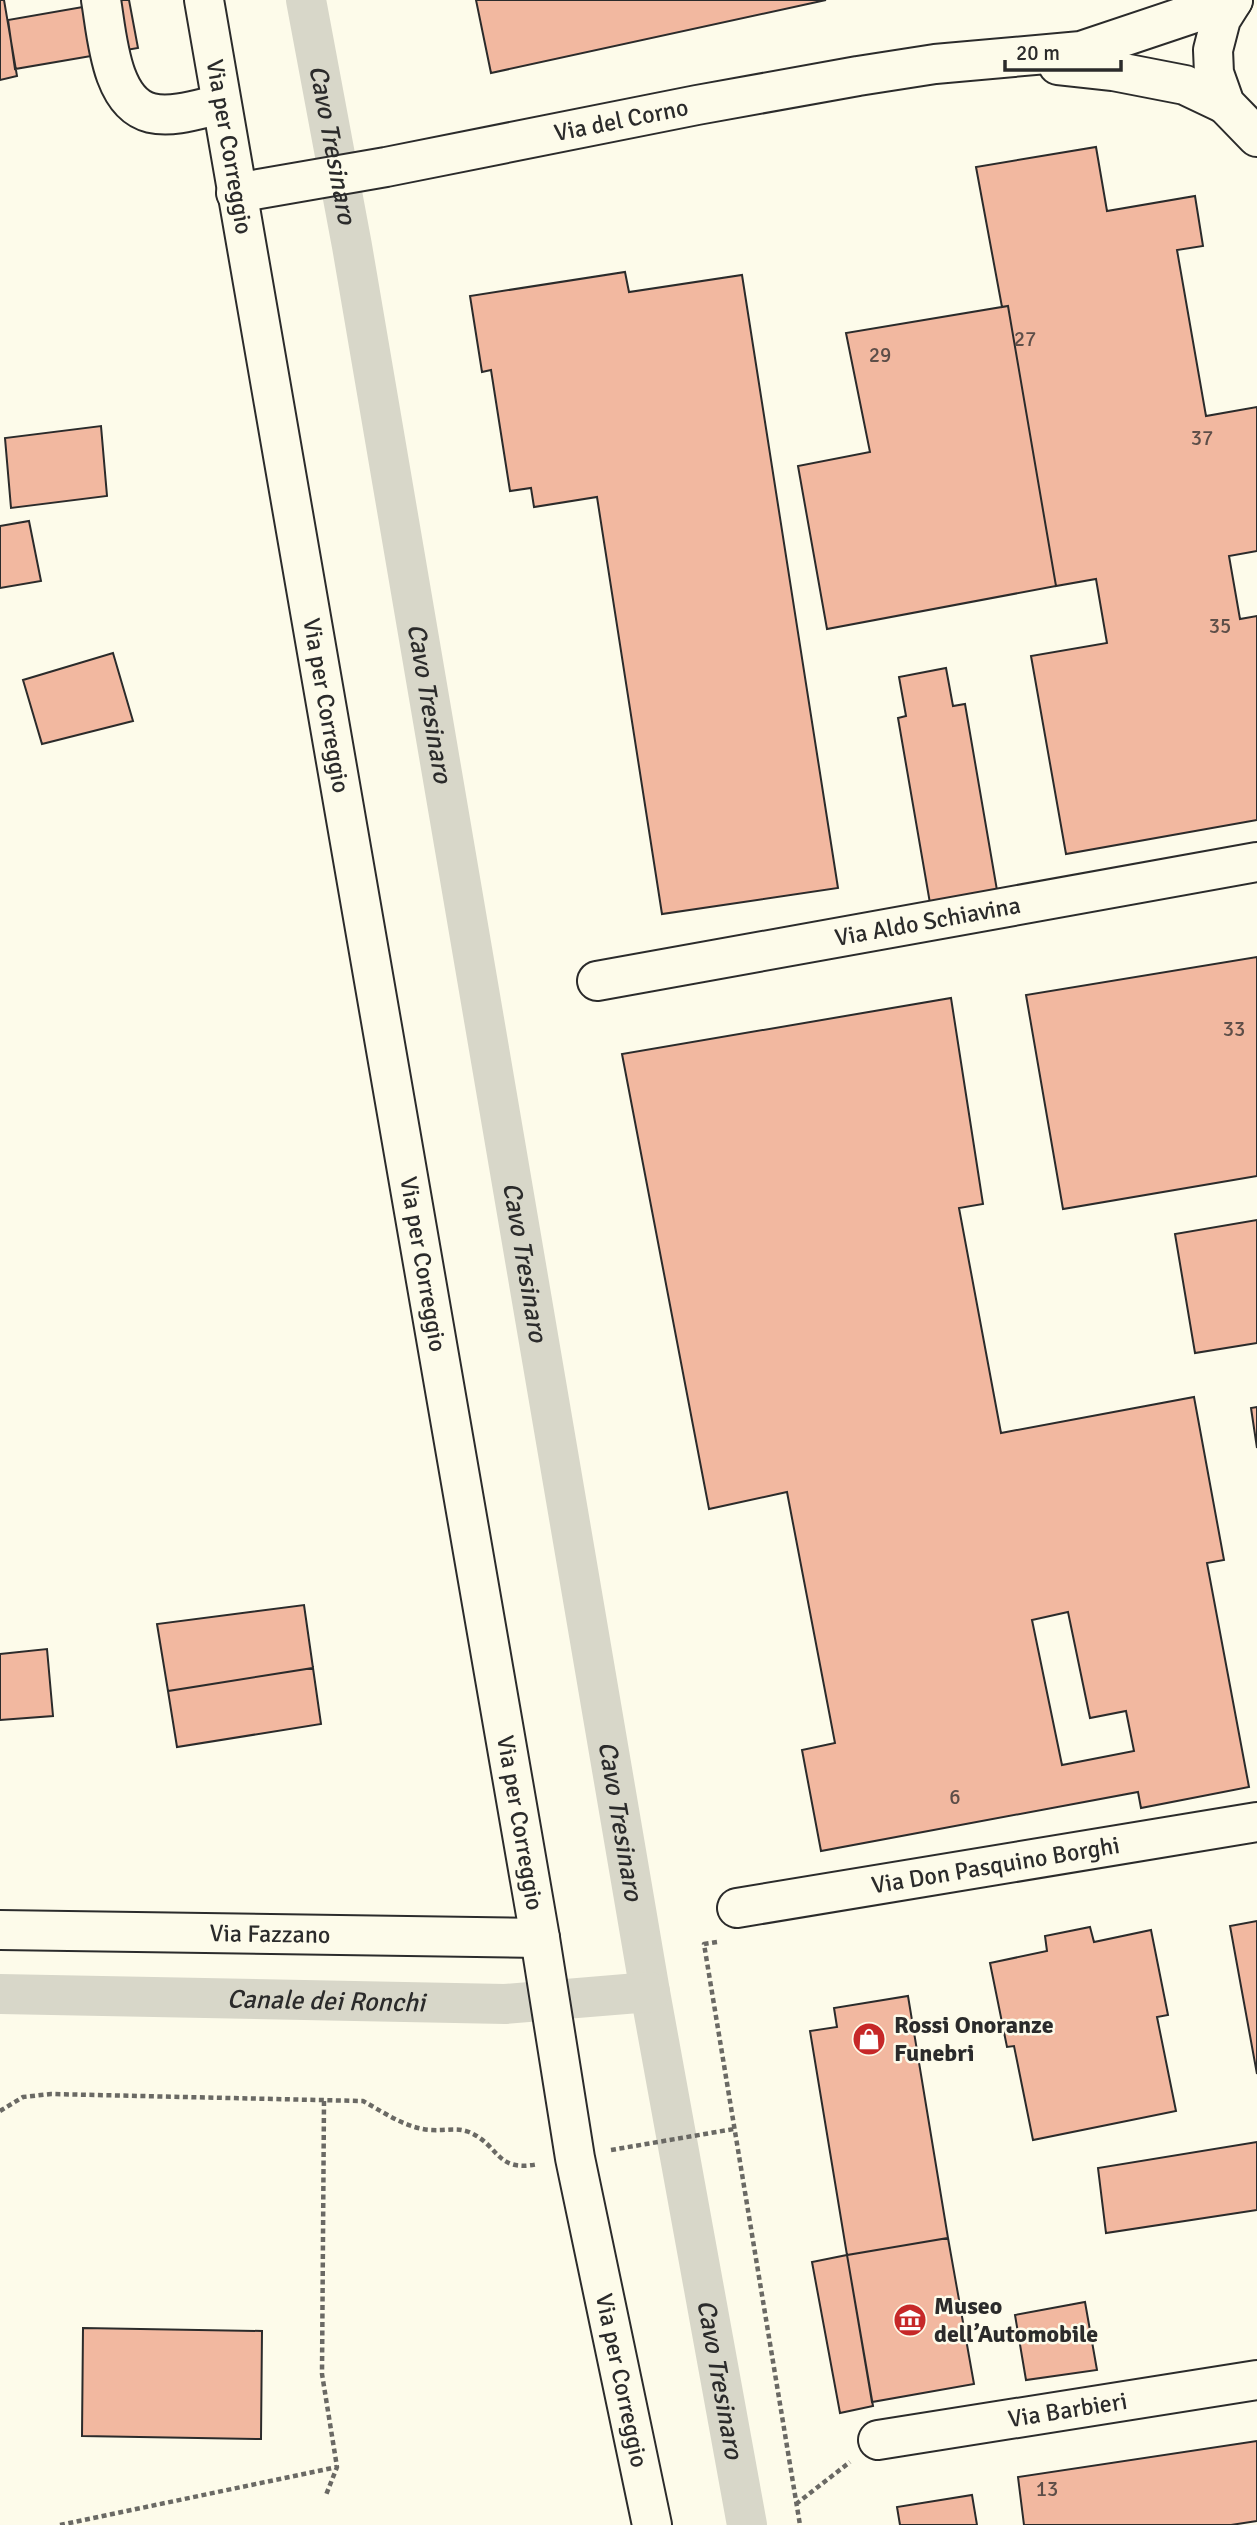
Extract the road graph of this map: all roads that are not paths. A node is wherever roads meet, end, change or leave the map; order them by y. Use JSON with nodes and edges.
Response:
{"nodes":[{"id":1,"x":101,"y":0,"type":"edge"},
{"id":2,"x":204,"y":0,"type":"edge"},
{"id":3,"x":1233,"y":0,"type":"edge"},
{"id":4,"x":1007,"y":59,"type":"junction"},
{"id":5,"x":220,"y":104,"type":"junction"},
{"id":6,"x":1225,"y":104,"type":"junction"},
{"id":7,"x":1257,"y":137,"type":"edge"},
{"id":8,"x":236,"y":193,"type":"junction"},
{"id":9,"x":1257,"y":862,"type":"edge"},
{"id":10,"x":597,"y":981,"type":"dead end"},
{"id":11,"x":1257,"y":1822,"type":"edge"},
{"id":12,"x":737,"y":1908,"type":"dead end"},
{"id":13,"x":0,"y":1930,"type":"edge"},
{"id":14,"x":542,"y":1954,"type":"junction"},
{"id":15,"x":1257,"y":2380,"type":"edge"},
{"id":16,"x":878,"y":2440,"type":"road end"},
{"id":17,"x":652,"y":2525,"type":"edge"}],
"edges":[{"from":1,"to":5,"type":"street"},
{"from":2,"to":5,"type":"street","name":"Via per Correggio"},
{"from":3,"to":4,"type":"street","name":"Via del Corno"},
{"from":3,"to":6,"type":"street","name":"Via del Corno"},
{"from":4,"to":6,"type":"street","name":"Via del Corno"},
{"from":4,"to":8,"type":"street","name":"Via del Corno"},
{"from":5,"to":8,"type":"street","name":"Via per Correggio"},
{"from":6,"to":7,"type":"street","name":"Via del Corno"},
{"from":8,"to":14,"type":"street","name":"Via per Correggio"},
{"from":9,"to":10,"type":"street","name":"Via Aldo Schiavina"},
{"from":11,"to":12,"type":"street","name":"Via Don Pasquino Borghi"},
{"from":13,"to":14,"type":"street","name":"Via Fazzano"},
{"from":14,"to":17,"type":"street","name":"Via per Correggio"},
{"from":15,"to":16,"type":"street","name":"Via Barbieri"}]}
